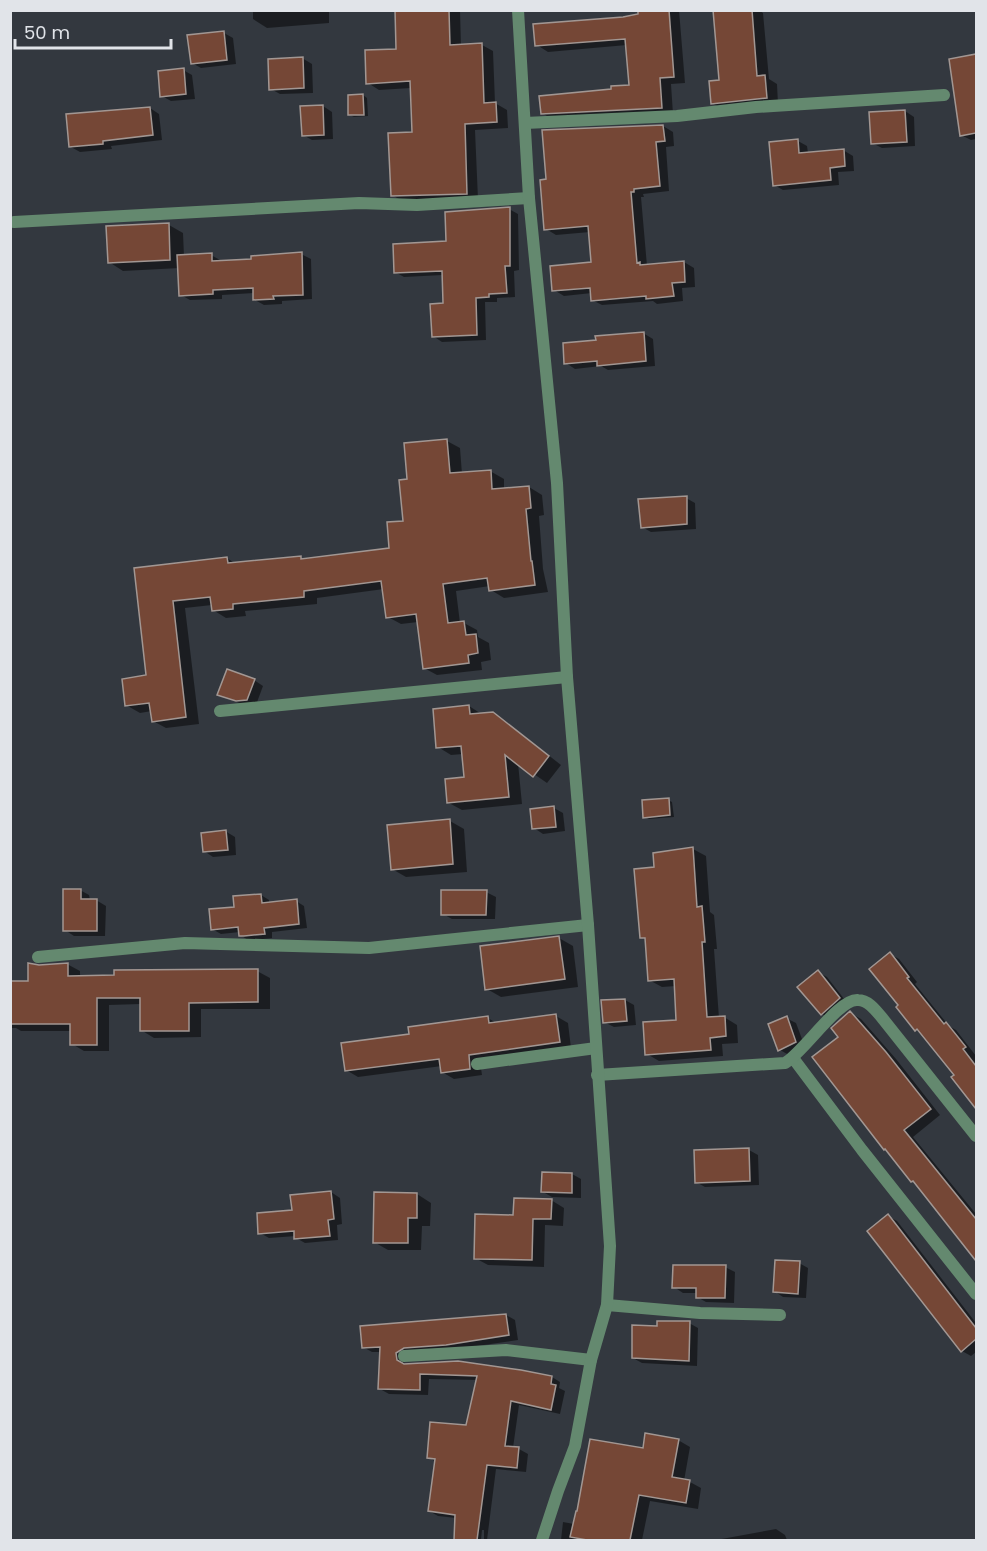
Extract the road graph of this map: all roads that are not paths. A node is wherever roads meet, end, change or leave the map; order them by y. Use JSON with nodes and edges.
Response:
{"nodes":[{"id":1,"x":518,"y":10,"type":"edge"},
{"id":2,"x":944,"y":95,"type":"dead end"},
{"id":3,"x":525,"y":123,"type":"junction"},
{"id":4,"x":529,"y":198,"type":"junction"},
{"id":5,"x":14,"y":222,"type":"dead end"},
{"id":6,"x":567,"y":676,"type":"junction"},
{"id":7,"x":220,"y":711,"type":"dead end"},
{"id":8,"x":588,"y":926,"type":"junction"},
{"id":9,"x":38,"y":957,"type":"dead end"},
{"id":10,"x":596,"y":1048,"type":"junction"},
{"id":11,"x":793,"y":1058,"type":"junction"},
{"id":12,"x":477,"y":1064,"type":"dead end"},
{"id":13,"x":597,"y":1075,"type":"junction"},
{"id":14,"x":976,"y":1136,"type":"edge"},
{"id":15,"x":976,"y":1294,"type":"edge"},
{"id":16,"x":607,"y":1305,"type":"junction"},
{"id":17,"x":780,"y":1315,"type":"dead end"},
{"id":18,"x":404,"y":1356,"type":"dead end"},
{"id":19,"x":591,"y":1360,"type":"junction"},
{"id":20,"x":543,"y":1540,"type":"edge"}],
"edges":[{"from":1,"to":3,"type":"street"},
{"from":2,"to":3,"type":"street"},
{"from":3,"to":4,"type":"street"},
{"from":4,"to":5,"type":"street"},
{"from":4,"to":6,"type":"street"},
{"from":6,"to":7,"type":"street"},
{"from":6,"to":8,"type":"street"},
{"from":8,"to":9,"type":"street"},
{"from":8,"to":10,"type":"street"},
{"from":10,"to":12,"type":"street"},
{"from":10,"to":13,"type":"street"},
{"from":11,"to":13,"type":"street"},
{"from":11,"to":14,"type":"street"},
{"from":11,"to":15,"type":"street"},
{"from":13,"to":16,"type":"street"},
{"from":16,"to":17,"type":"street"},
{"from":16,"to":19,"type":"street"},
{"from":18,"to":19,"type":"street"},
{"from":19,"to":20,"type":"street"}]}
